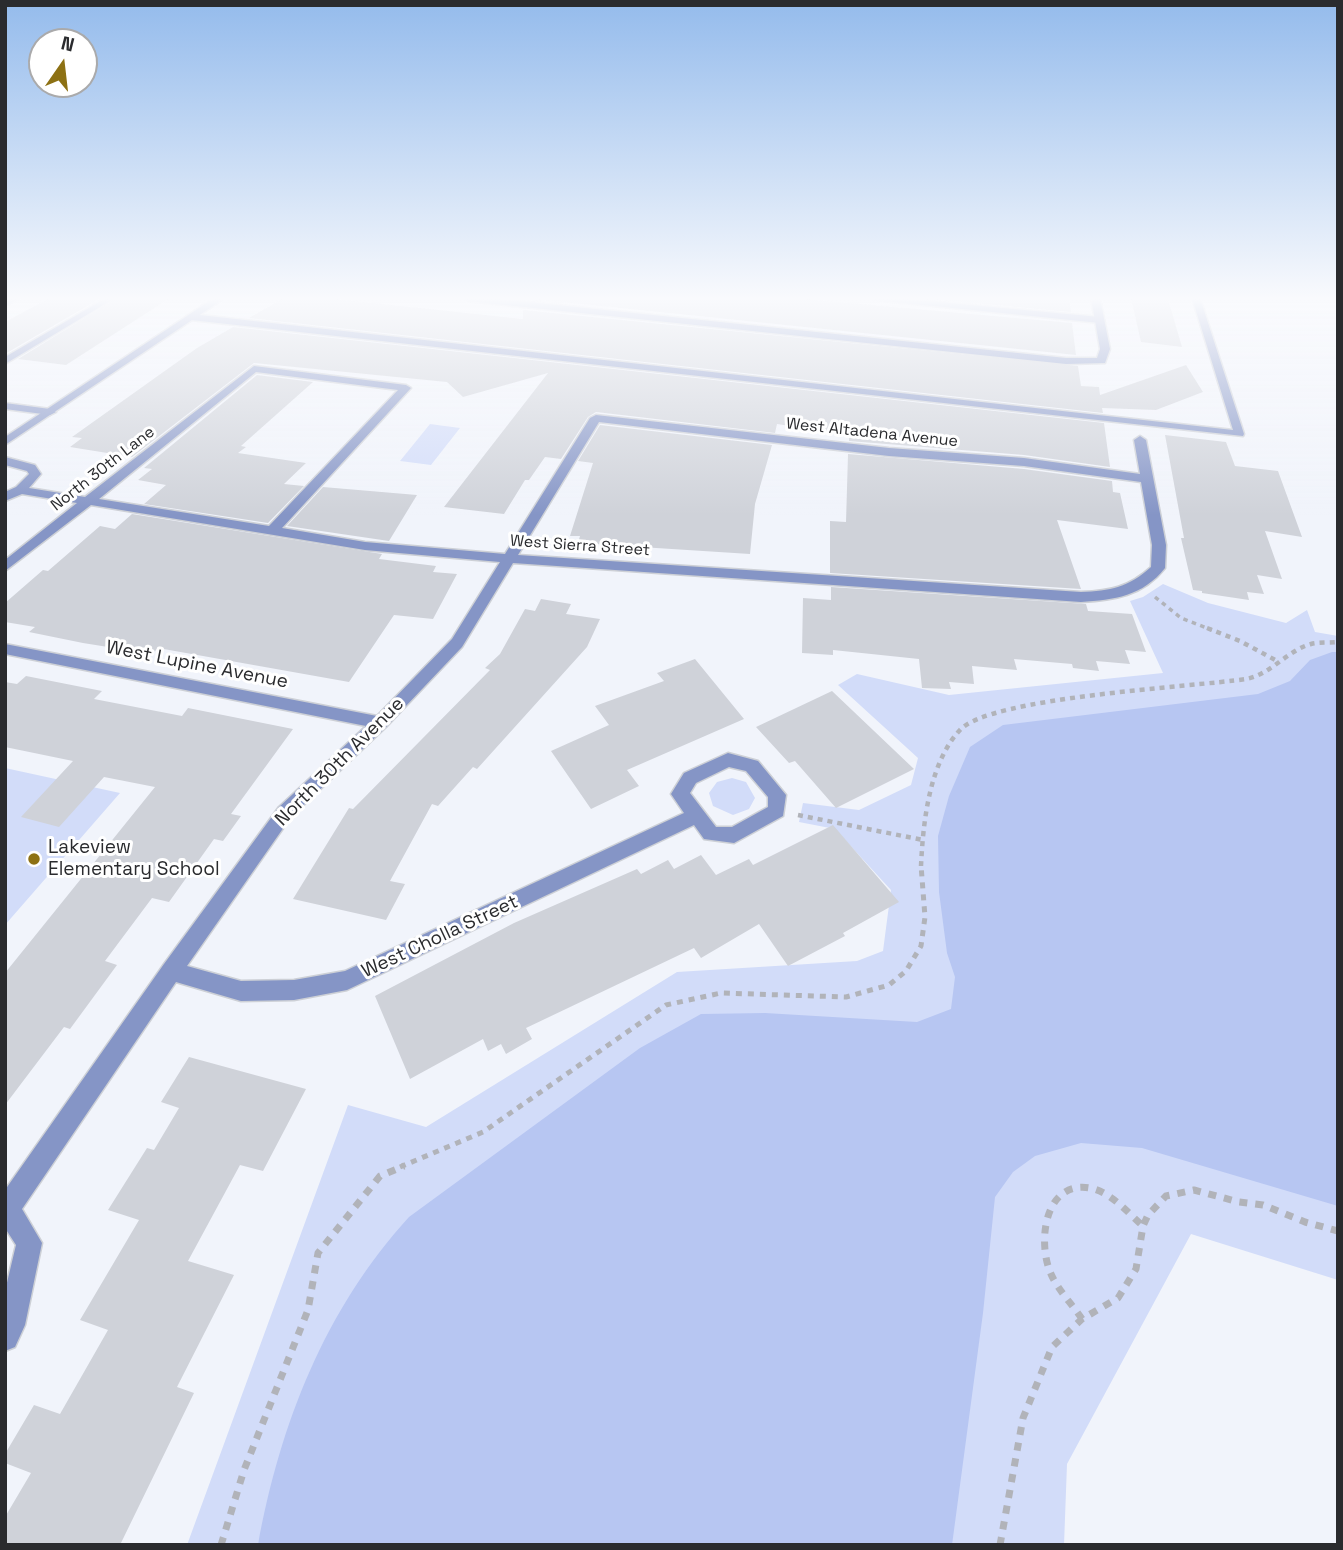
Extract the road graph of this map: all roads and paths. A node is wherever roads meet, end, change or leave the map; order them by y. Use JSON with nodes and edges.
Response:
{"nodes":[{"id":1,"x":112,"y":370,"type":"edge"},
{"id":2,"x":252,"y":370,"type":"edge"},
{"id":3,"x":265,"y":370,"type":"edge"},
{"id":4,"x":669,"y":370,"type":"edge"},
{"id":5,"x":1219,"y":370,"type":"edge"},
{"id":6,"x":5,"y":405,"type":"edge"},
{"id":7,"x":50,"y":412,"type":"junction"},
{"id":8,"x":596,"y":418,"type":"joint"},
{"id":9,"x":1140,"y":440,"type":"dead end"},
{"id":10,"x":5,"y":442,"type":"edge"},
{"id":11,"x":5,"y":461,"type":"edge"},
{"id":12,"x":1146,"y":479,"type":"junction"},
{"id":13,"x":20,"y":490,"type":"junction"},
{"id":14,"x":5,"y":497,"type":"edge"},
{"id":15,"x":87,"y":502,"type":"junction"},
{"id":16,"x":273,"y":530,"type":"junction"},
{"id":17,"x":508,"y":558,"type":"junction"},
{"id":18,"x":5,"y":567,"type":"edge"},
{"id":19,"x":1139,"y":587,"type":"junction"},
{"id":20,"x":1338,"y":642,"type":"edge"},
{"id":21,"x":5,"y":649,"type":"edge"},
{"id":22,"x":1279,"y":662,"type":"junction"},
{"id":23,"x":380,"y":723,"type":"junction"},
{"id":24,"x":777,"y":811,"type":"junction"},
{"id":25,"x":695,"y":817,"type":"junction"},
{"id":26,"x":923,"y":840,"type":"junction"},
{"id":27,"x":171,"y":971,"type":"junction"},
{"id":28,"x":6,"y":1211,"type":"edge"},
{"id":29,"x":1143,"y":1226,"type":"junction"},
{"id":30,"x":1338,"y":1231,"type":"edge"},
{"id":31,"x":1082,"y":1319,"type":"junction"},
{"id":32,"x":5,"y":1337,"type":"edge"},
{"id":33,"x":221,"y":1545,"type":"edge"},
{"id":34,"x":1000,"y":1545,"type":"edge"}],
"edges":[{"from":1,"to":7,"type":"street"},
{"from":2,"to":15,"type":"street","name":"North 30th Lane"},
{"from":3,"to":16,"type":"street","name":"North 30th Lane"},
{"from":4,"to":5,"type":"lane"},
{"from":6,"to":7,"type":"street"},
{"from":7,"to":10,"type":"street"},
{"from":8,"to":12,"type":"street","name":"West Altadena Avenue"},
{"from":8,"to":17,"type":"street","name":"North 30th Avenue"},
{"from":9,"to":12,"type":"street"},
{"from":11,"to":13,"type":"street"},
{"from":12,"to":19,"type":"street"},
{"from":13,"to":14,"type":"street"},
{"from":13,"to":15,"type":"street","name":"West Sierra Street"},
{"from":15,"to":16,"type":"street","name":"West Sierra Street"},
{"from":15,"to":18,"type":"street","name":"North 30th Lane"},
{"from":16,"to":17,"type":"street","name":"West Sierra Street"},
{"from":17,"to":19,"type":"street","name":"West Sierra Street"},
{"from":17,"to":23,"type":"street","name":"North 30th Avenue"},
{"from":19,"to":22,"type":"path"},
{"from":20,"to":22,"type":"path"},
{"from":21,"to":23,"type":"street","name":"West Lupine Avenue"},
{"from":22,"to":26,"type":"path"},
{"from":23,"to":27,"type":"street","name":"North 30th Avenue"},
{"from":24,"to":25,"type":"street"},
{"from":24,"to":25,"type":"street"},
{"from":24,"to":26,"type":"path"},
{"from":25,"to":27,"type":"street","name":"West Cholla Street"},
{"from":26,"to":33,"type":"path"},
{"from":27,"to":28,"type":"street","name":"North 30th Avenue"},
{"from":28,"to":32,"type":"street","name":"North 30th Avenue"},
{"from":29,"to":30,"type":"path"},
{"from":29,"to":31,"type":"path"},
{"from":29,"to":31,"type":"path"},
{"from":31,"to":34,"type":"path"}]}
